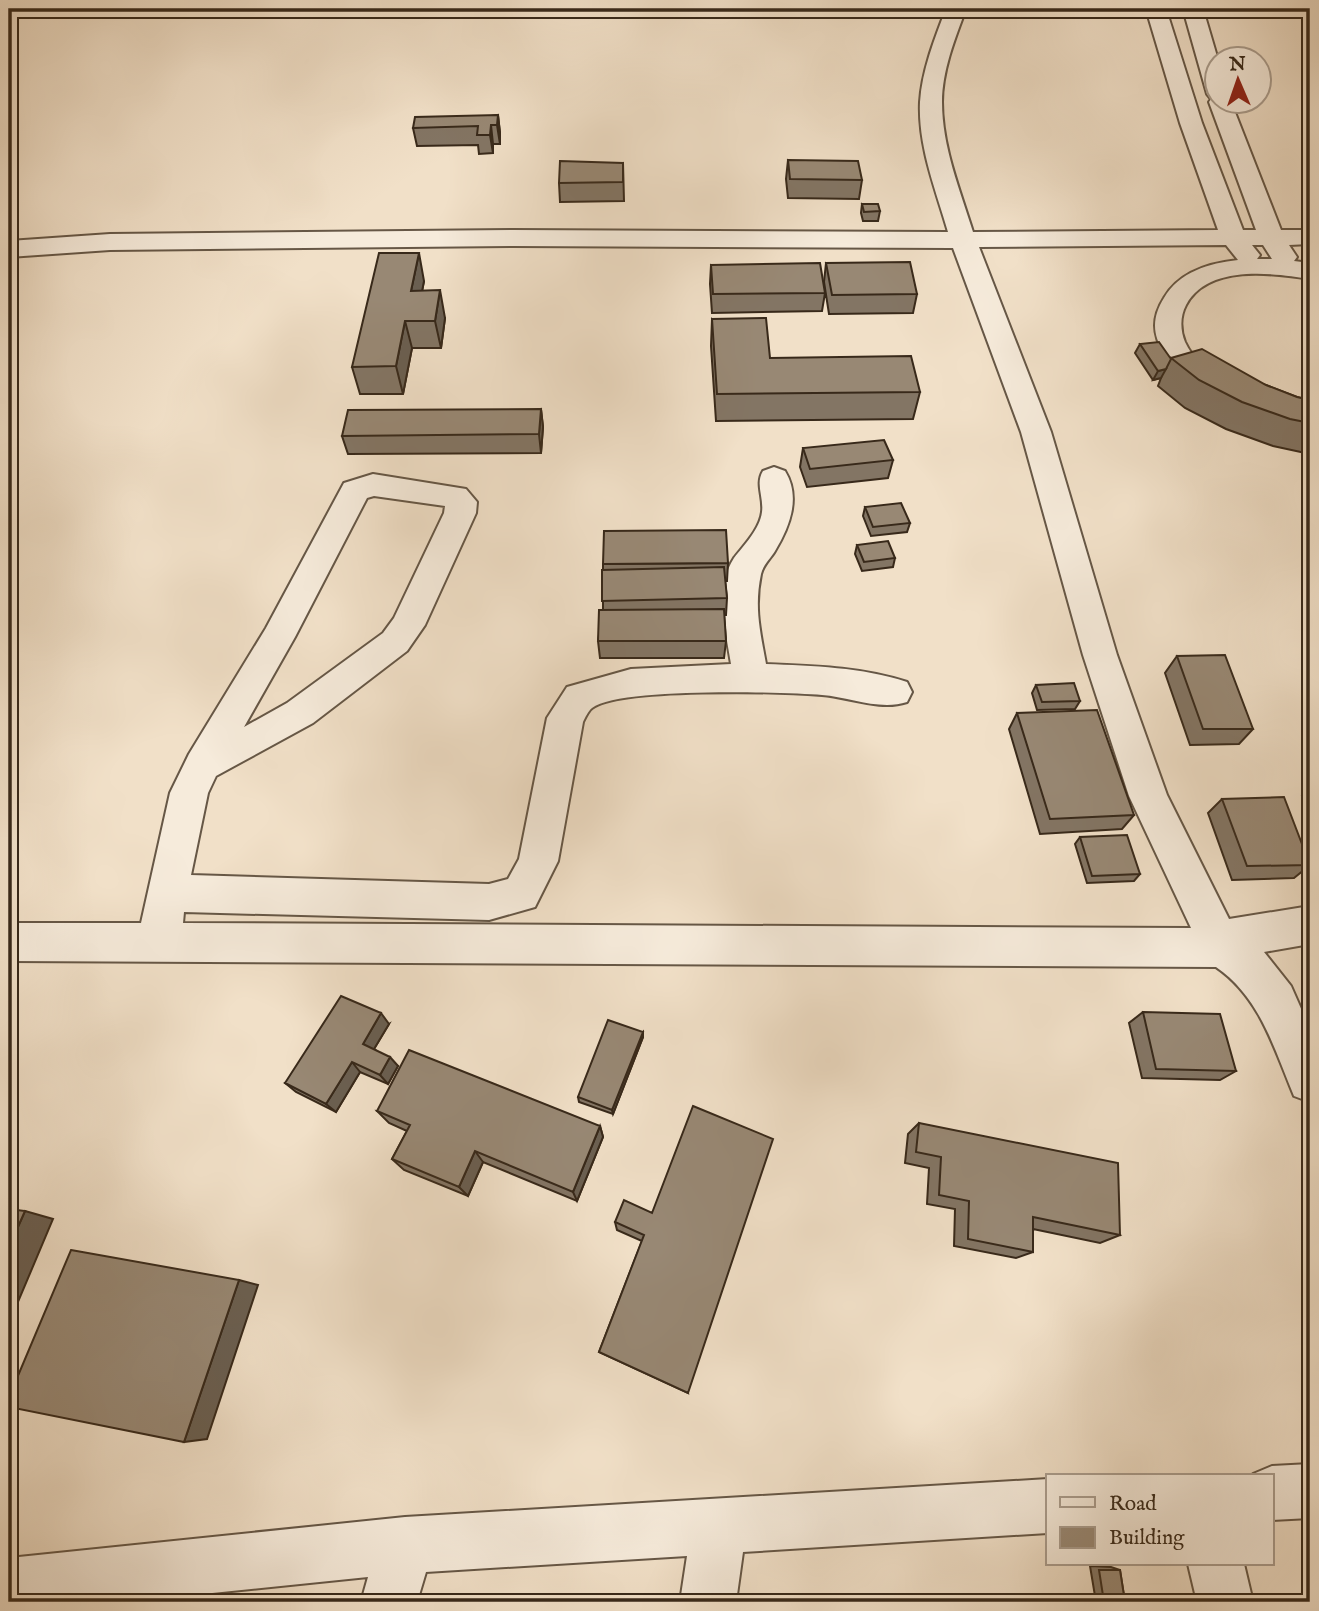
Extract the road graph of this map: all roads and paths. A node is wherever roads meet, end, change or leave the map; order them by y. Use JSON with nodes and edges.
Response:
{"nodes":[{"id":1,"x":956,"y":9,"type":"edge"},
{"id":2,"x":1156,"y":9,"type":"edge"},
{"id":3,"x":1192,"y":9,"type":"edge"},
{"id":4,"x":1204,"y":50,"type":"edge"},
{"id":5,"x":1225,"y":116,"type":"edge"},
{"id":6,"x":1233,"y":237,"type":"junction"},
{"id":7,"x":1270,"y":237,"type":"junction"},
{"id":8,"x":1310,"y":237,"type":"edge"},
{"id":9,"x":963,"y":240,"type":"junction"},
{"id":10,"x":19,"y":249,"type":"edge"},
{"id":11,"x":1254,"y":265,"type":"junction"},
{"id":12,"x":1300,"y":269,"type":"edge"},
{"id":13,"x":9,"y":278,"type":"edge"},
{"id":14,"x":1310,"y":426,"type":"edge"},
{"id":15,"x":774,"y":478,"type":"dead end"},
{"id":16,"x":751,"y":677,"type":"junction"},
{"id":17,"x":894,"y":692,"type":"dead end"},
{"id":18,"x":202,"y":765,"type":"junction"},
{"id":19,"x":167,"y":893,"type":"junction"},
{"id":20,"x":1310,"y":925,"type":"edge"},
{"id":21,"x":9,"y":942,"type":"edge"},
{"id":22,"x":159,"y":942,"type":"junction"},
{"id":23,"x":1220,"y":944,"type":"junction"},
{"id":24,"x":1310,"y":1080,"type":"edge"},
{"id":25,"x":1310,"y":1491,"type":"edge"},
{"id":26,"x":1274,"y":1493,"type":"edge"},
{"id":27,"x":1046,"y":1506,"type":"edge"},
{"id":28,"x":719,"y":1527,"type":"junction"},
{"id":29,"x":405,"y":1545,"type":"junction"},
{"id":30,"x":1216,"y":1566,"type":"edge"},
{"id":31,"x":9,"y":1586,"type":"edge"},
{"id":32,"x":389,"y":1602,"type":"edge"},
{"id":33,"x":708,"y":1602,"type":"edge"},
{"id":34,"x":1225,"y":1602,"type":"edge"}],
"edges":[{"from":1,"to":9,"type":"street"},
{"from":2,"to":6,"type":"street"},
{"from":3,"to":4,"type":"street"},
{"from":5,"to":7,"type":"street"},
{"from":6,"to":7,"type":"street"},
{"from":6,"to":9,"type":"street"},
{"from":6,"to":11,"type":"street"},
{"from":7,"to":8,"type":"street"},
{"from":7,"to":12,"type":"street"},
{"from":9,"to":10,"type":"street"},
{"from":9,"to":23,"type":"street"},
{"from":10,"to":13,"type":"street"},
{"from":11,"to":12,"type":"street"},
{"from":11,"to":14,"type":"street"},
{"from":15,"to":16,"type":"street"},
{"from":16,"to":17,"type":"street"},
{"from":16,"to":19,"type":"street"},
{"from":18,"to":18,"type":"street"},
{"from":18,"to":19,"type":"street"},
{"from":19,"to":22,"type":"street"},
{"from":20,"to":23,"type":"street"},
{"from":21,"to":22,"type":"street"},
{"from":22,"to":23,"type":"street"},
{"from":23,"to":24,"type":"street"},
{"from":25,"to":26,"type":"street"},
{"from":27,"to":28,"type":"street"},
{"from":28,"to":29,"type":"street"},
{"from":28,"to":33,"type":"street"},
{"from":29,"to":31,"type":"street"},
{"from":29,"to":32,"type":"street"},
{"from":30,"to":34,"type":"street"}]}
